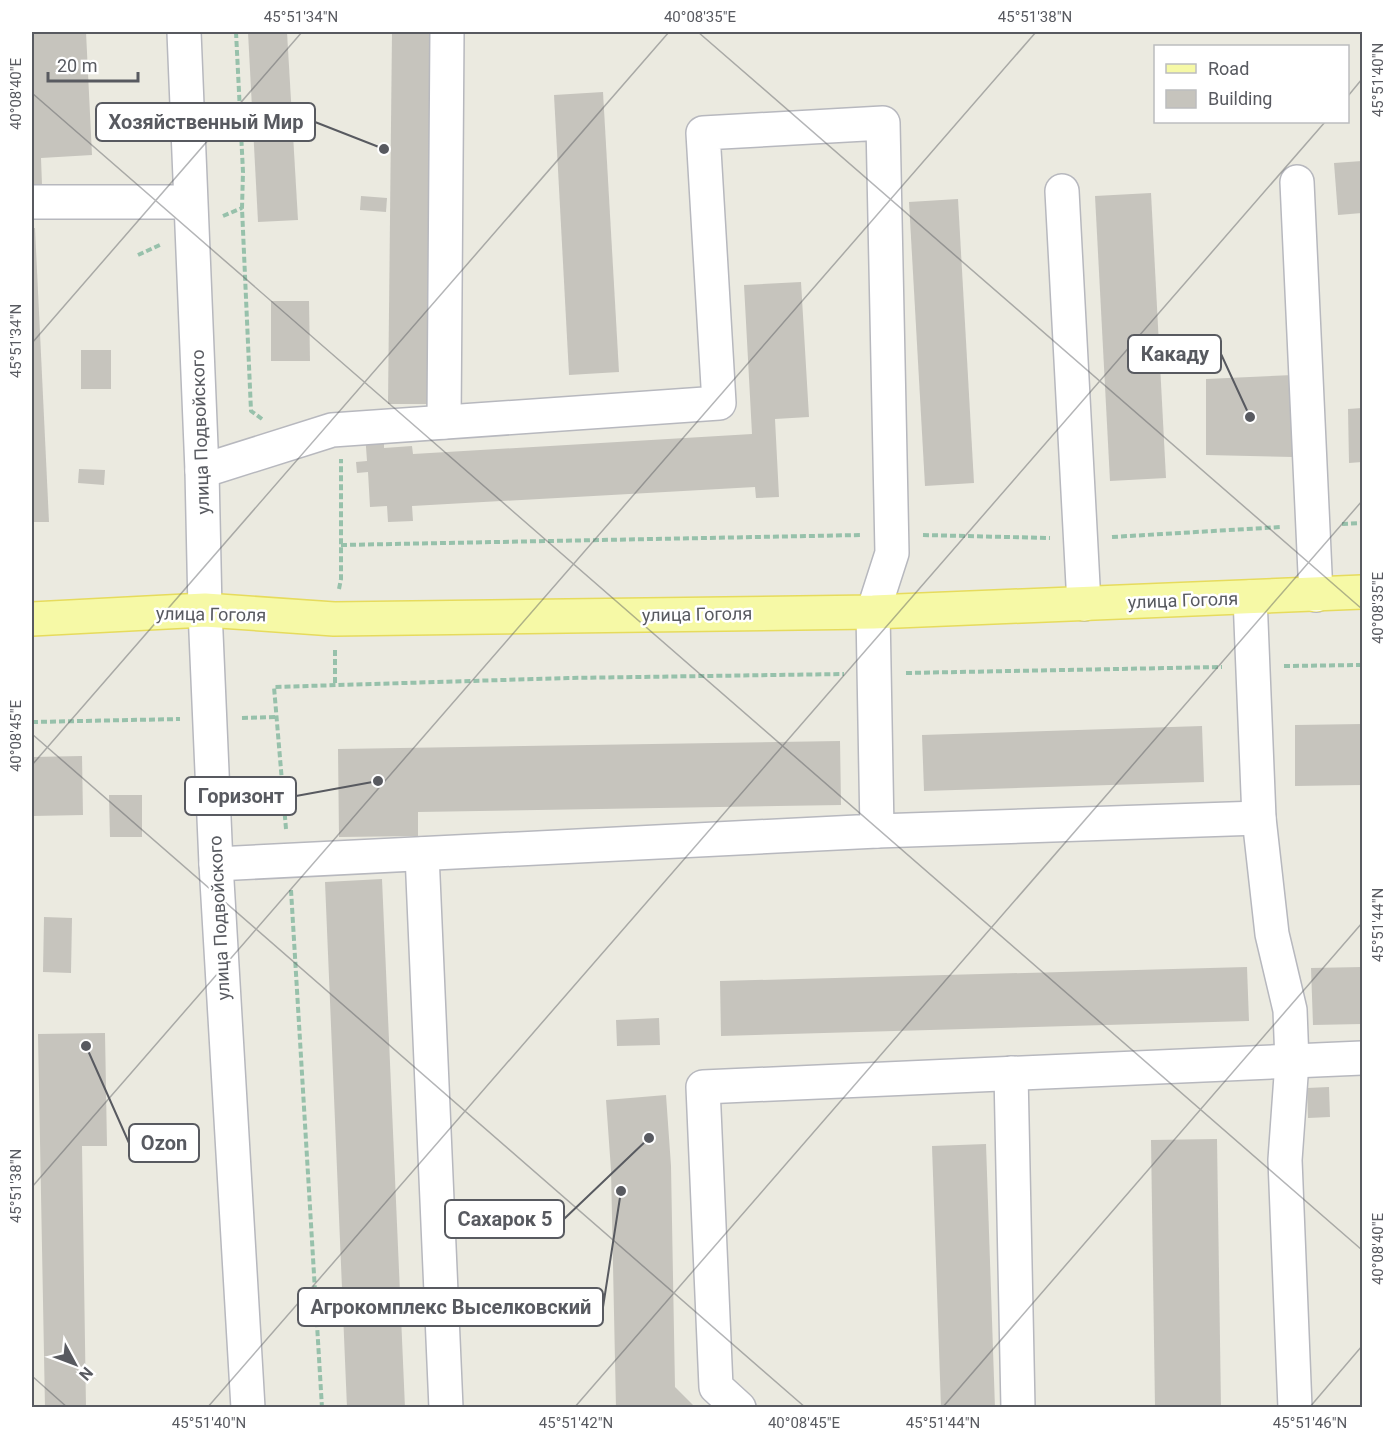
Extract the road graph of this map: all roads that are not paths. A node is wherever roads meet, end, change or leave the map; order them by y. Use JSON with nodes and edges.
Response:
{"nodes":[{"id":1,"x":184,"y":32,"type":"edge"},
{"id":2,"x":447,"y":32,"type":"edge"},
{"id":3,"x":1297,"y":182,"type":"dead end"},
{"id":4,"x":1062,"y":191,"type":"dead end"},
{"id":5,"x":32,"y":202,"type":"edge"},
{"id":6,"x":190,"y":202,"type":"junction"},
{"id":7,"x":444,"y":422,"type":"junction"},
{"id":8,"x":202,"y":471,"type":"junction"},
{"id":9,"x":1362,"y":592,"type":"edge"},
{"id":10,"x":1316,"y":595,"type":"junction"},
{"id":11,"x":1250,"y":597,"type":"junction"},
{"id":12,"x":1084,"y":604,"type":"junction"},
{"id":13,"x":205,"y":610,"type":"junction"},
{"id":14,"x":873,"y":612,"type":"junction"},
{"id":15,"x":32,"y":619,"type":"edge"},
{"id":16,"x":1259,"y":818,"type":"junction"},
{"id":17,"x":876,"y":831,"type":"junction"},
{"id":18,"x":422,"y":854,"type":"junction"},
{"id":19,"x":216,"y":864,"type":"junction"},
{"id":20,"x":1362,"y":1058,"type":"edge"},
{"id":21,"x":1292,"y":1062,"type":"junction"},
{"id":22,"x":1011,"y":1073,"type":"junction"},
{"id":23,"x":248,"y":1407,"type":"edge"},
{"id":24,"x":446,"y":1407,"type":"edge"},
{"id":25,"x":739,"y":1407,"type":"edge"},
{"id":26,"x":1018,"y":1407,"type":"edge"},
{"id":27,"x":1295,"y":1407,"type":"edge"}],
"edges":[{"from":1,"to":6,"type":"street","name":"улица Подвойского"},
{"from":2,"to":7,"type":"street"},
{"from":3,"to":10,"type":"street"},
{"from":4,"to":12,"type":"street"},
{"from":5,"to":6,"type":"street"},
{"from":6,"to":8,"type":"street","name":"улица Подвойского"},
{"from":7,"to":8,"type":"street"},
{"from":7,"to":14,"type":"street"},
{"from":8,"to":13,"type":"street","name":"улица Подвойского"},
{"from":9,"to":10,"type":"main road","name":"улица Гоголя"},
{"from":10,"to":11,"type":"main road","name":"улица Гоголя"},
{"from":11,"to":12,"type":"main road","name":"улица Гоголя"},
{"from":11,"to":16,"type":"street"},
{"from":12,"to":14,"type":"main road","name":"улица Гоголя"},
{"from":13,"to":14,"type":"main road","name":"улица Гоголя"},
{"from":13,"to":15,"type":"main road","name":"улица Гоголя"},
{"from":13,"to":19,"type":"street","name":"улица Подвойского"},
{"from":14,"to":17,"type":"street"},
{"from":16,"to":17,"type":"street"},
{"from":16,"to":21,"type":"street"},
{"from":17,"to":18,"type":"street"},
{"from":18,"to":19,"type":"street"},
{"from":18,"to":24,"type":"street"},
{"from":19,"to":23,"type":"street","name":"улица Подвойского"},
{"from":20,"to":21,"type":"street"},
{"from":21,"to":22,"type":"street"},
{"from":21,"to":27,"type":"street"},
{"from":22,"to":25,"type":"street"},
{"from":22,"to":26,"type":"street"}]}
